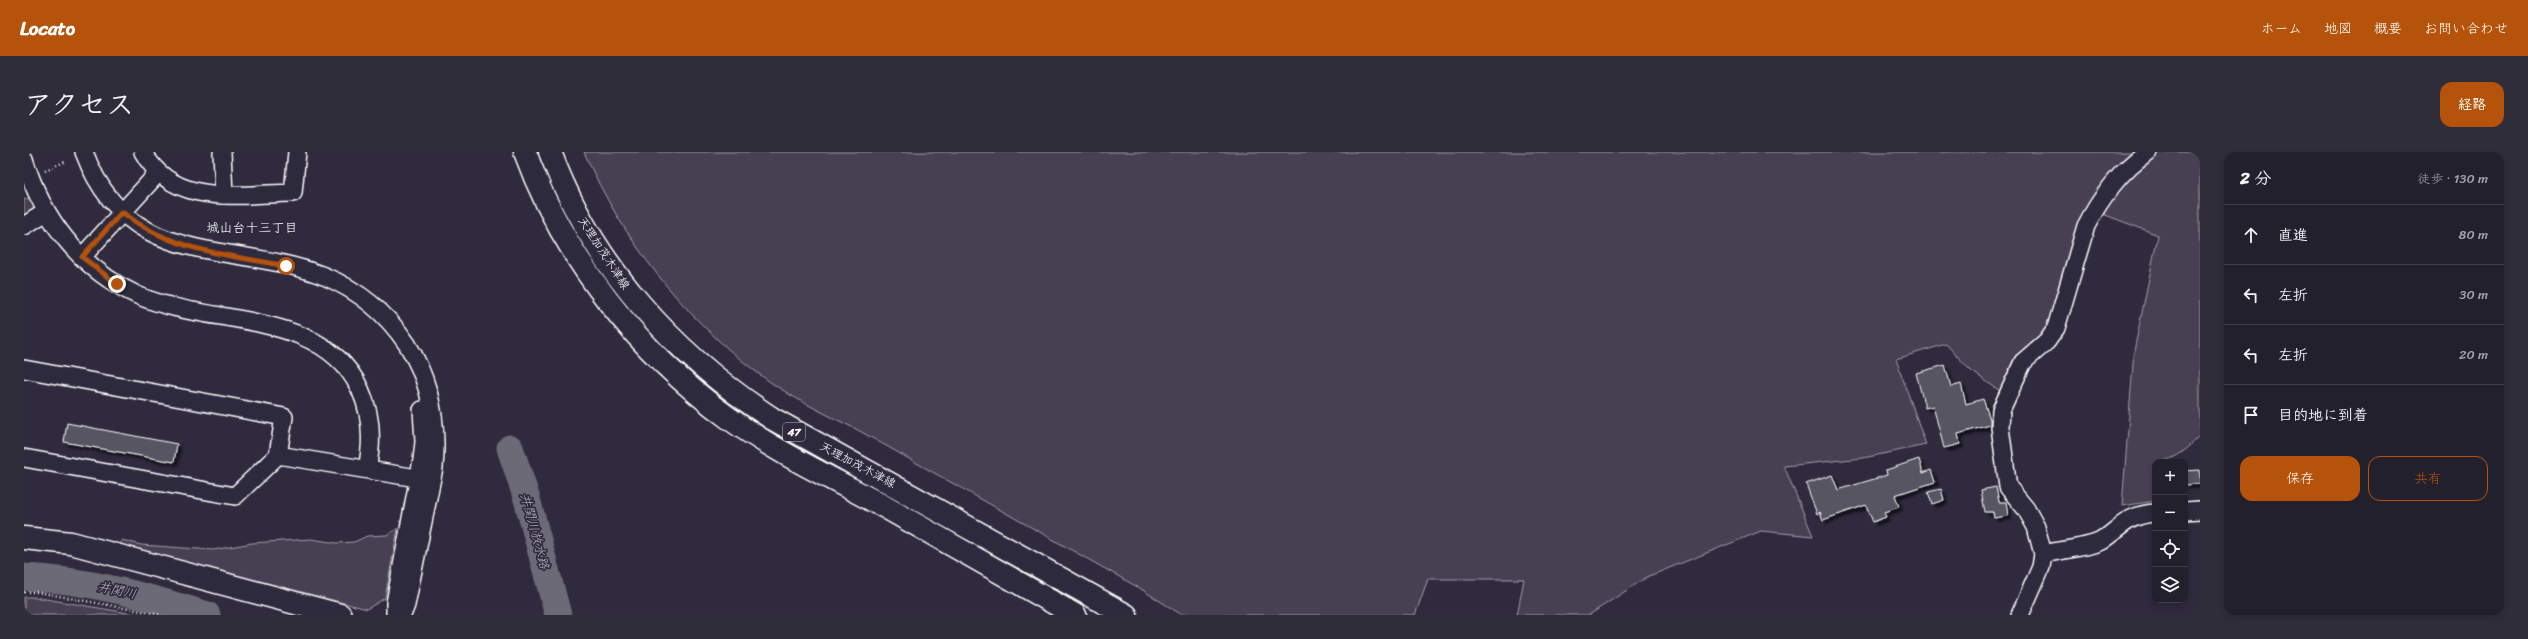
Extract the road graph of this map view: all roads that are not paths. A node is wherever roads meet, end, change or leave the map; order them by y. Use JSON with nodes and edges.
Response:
{"nodes":[{"id":1,"x":84,"y":152,"type":"edge"},
{"id":2,"x":143,"y":152,"type":"edge"},
{"id":3,"x":222,"y":152,"type":"edge"},
{"id":4,"x":297,"y":152,"type":"edge"},
{"id":5,"x":525,"y":152,"type":"edge"},
{"id":6,"x":550,"y":152,"type":"edge"},
{"id":7,"x":2148,"y":152,"type":"edge"},
{"id":8,"x":70,"y":156,"type":"edge"},
{"id":9,"x":24,"y":160,"type":"edge"},
{"id":10,"x":158,"y":173,"type":"junction"},
{"id":11,"x":224,"y":195,"type":"junction"},
{"id":12,"x":46,"y":212,"type":"junction"},
{"id":13,"x":120,"y":216,"type":"junction"},
{"id":14,"x":24,"y":226,"type":"edge"},
{"id":15,"x":82,"y":257,"type":"junction"},
{"id":16,"x":24,"y":369,"type":"edge"},
{"id":17,"x":278,"y":455,"type":"junction"},
{"id":18,"x":24,"y":458,"type":"edge"},
{"id":19,"x":367,"y":469,"type":"junction"},
{"id":20,"x":425,"y":479,"type":"junction"},
{"id":21,"x":2200,"y":510,"type":"edge"},
{"id":22,"x":2188,"y":511,"type":"edge"},
{"id":23,"x":2152,"y":513,"type":"edge"},
{"id":24,"x":24,"y":538,"type":"edge"},
{"id":25,"x":2043,"y":554,"type":"junction"},
{"id":26,"x":340,"y":615,"type":"edge"},
{"id":27,"x":395,"y":615,"type":"edge"},
{"id":28,"x":402,"y":615,"type":"edge"},
{"id":29,"x":1075,"y":615,"type":"edge"},
{"id":30,"x":1126,"y":615,"type":"edge"},
{"id":31,"x":2020,"y":615,"type":"edge"}],
"edges":[{"from":1,"to":13,"type":"street"},
{"from":2,"to":10,"type":"street"},
{"from":3,"to":11,"type":"street"},
{"from":4,"to":11,"type":"street"},
{"from":5,"to":29,"type":"main road","name":"天理加茂木津線","number":"47"},
{"from":6,"to":30,"type":"main road","name":"天理加茂木津線","number":"47"},
{"from":7,"to":25,"type":"street"},
{"from":8,"to":13,"type":"street"},
{"from":9,"to":12,"type":"street"},
{"from":10,"to":11,"type":"street"},
{"from":10,"to":13,"type":"street"},
{"from":12,"to":14,"type":"street"},
{"from":12,"to":15,"type":"street"},
{"from":13,"to":15,"type":"street"},
{"from":13,"to":20,"type":"street"},
{"from":15,"to":19,"type":"street"},
{"from":16,"to":17,"type":"street"},
{"from":17,"to":18,"type":"street"},
{"from":17,"to":19,"type":"street"},
{"from":19,"to":20,"type":"street"},
{"from":20,"to":27,"type":"street"},
{"from":20,"to":28,"type":"street"},
{"from":21,"to":22,"type":"street"},
{"from":23,"to":25,"type":"street"},
{"from":24,"to":26,"type":"main road"},
{"from":25,"to":31,"type":"street"}]}
